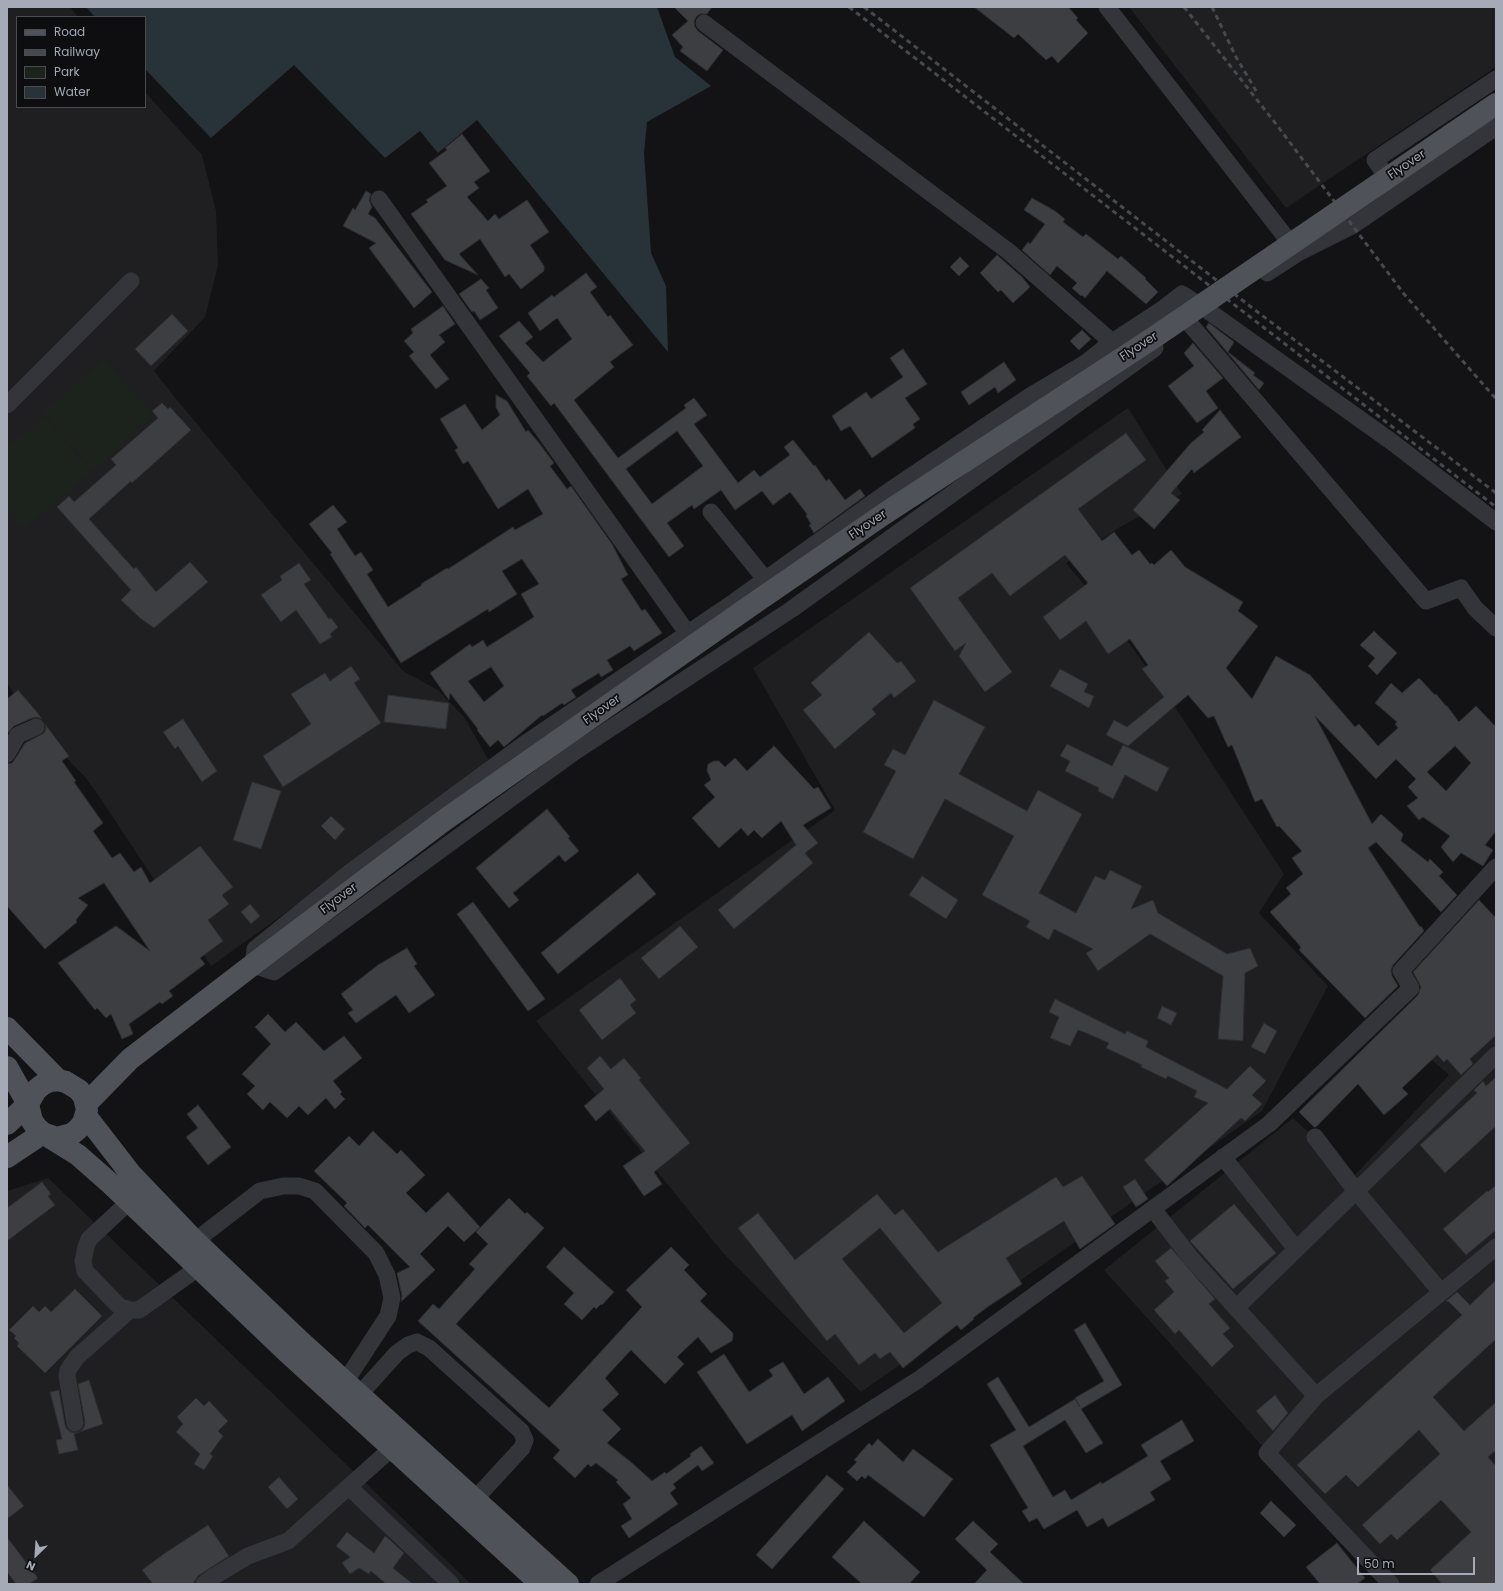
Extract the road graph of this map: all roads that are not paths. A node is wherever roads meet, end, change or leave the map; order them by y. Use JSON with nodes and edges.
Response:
{"nodes":[{"id":1,"x":1107,"y":7,"type":"edge"},
{"id":2,"x":704,"y":23,"type":"dead end"},
{"id":3,"x":1496,"y":78,"type":"edge"},
{"id":4,"x":1496,"y":104,"type":"edge"},
{"id":5,"x":1496,"y":127,"type":"edge"},
{"id":6,"x":1398,"y":193,"type":"junction"},
{"id":7,"x":379,"y":199,"type":"dead end"},
{"id":8,"x":1298,"y":253,"type":"junction"},
{"id":9,"x":131,"y":281,"type":"dead end"},
{"id":10,"x":1207,"y":310,"type":"junction"},
{"id":11,"x":1189,"y":324,"type":"junction"},
{"id":12,"x":1112,"y":342,"type":"junction"},
{"id":13,"x":7,"y":405,"type":"edge"},
{"id":14,"x":711,"y":512,"type":"dead end"},
{"id":15,"x":1496,"y":522,"type":"edge"},
{"id":16,"x":765,"y":579,"type":"junction"},
{"id":17,"x":1496,"y":628,"type":"edge"},
{"id":18,"x":688,"y":634,"type":"junction"},
{"id":19,"x":36,"y":727,"type":"dead end"},
{"id":20,"x":7,"y":754,"type":"edge"},
{"id":21,"x":1496,"y":867,"type":"edge"},
{"id":22,"x":260,"y":959,"type":"junction"},
{"id":23,"x":7,"y":1028,"type":"edge"},
{"id":24,"x":1496,"y":1055,"type":"edge"},
{"id":25,"x":130,"y":1059,"type":"junction"},
{"id":26,"x":7,"y":1067,"type":"edge"},
{"id":27,"x":66,"y":1083,"type":"junction"},
{"id":28,"x":28,"y":1104,"type":"junction"},
{"id":29,"x":86,"y":1110,"type":"junction"},
{"id":30,"x":7,"y":1124,"type":"edge"},
{"id":31,"x":46,"y":1135,"type":"junction"},
{"id":32,"x":1315,"y":1137,"type":"dead end"},
{"id":33,"x":7,"y":1156,"type":"edge"},
{"id":34,"x":1223,"y":1157,"type":"junction"},
{"id":35,"x":1356,"y":1191,"type":"junction"},
{"id":36,"x":130,"y":1202,"type":"junction"},
{"id":37,"x":1153,"y":1209,"type":"junction"},
{"id":38,"x":196,"y":1241,"type":"junction"},
{"id":39,"x":1496,"y":1247,"type":"edge"},
{"id":40,"x":1296,"y":1249,"type":"junction"},
{"id":41,"x":198,"y":1268,"type":"junction"},
{"id":42,"x":1441,"y":1292,"type":"junction"},
{"id":43,"x":1236,"y":1308,"type":"junction"},
{"id":44,"x":130,"y":1310,"type":"junction"},
{"id":45,"x":352,"y":1389,"type":"junction"},
{"id":46,"x":1316,"y":1396,"type":"junction"},
{"id":47,"x":75,"y":1423,"type":"dead end"},
{"id":48,"x":392,"y":1448,"type":"junction"},
{"id":49,"x":349,"y":1487,"type":"junction"},
{"id":50,"x":475,"y":1499,"type":"junction"},
{"id":51,"x":204,"y":1584,"type":"edge"},
{"id":52,"x":451,"y":1584,"type":"edge"},
{"id":53,"x":541,"y":1584,"type":"edge"},
{"id":54,"x":568,"y":1584,"type":"edge"},
{"id":55,"x":598,"y":1584,"type":"edge"},
{"id":56,"x":1391,"y":1584,"type":"edge"}],
"edges":[{"from":1,"to":8,"type":"street"},
{"from":2,"to":12,"type":"street"},
{"from":3,"to":6,"type":"street"},
{"from":4,"to":22,"type":"main road","name":"Flyover","bridge":true},
{"from":5,"to":6,"type":"street"},
{"from":6,"to":8,"type":"street"},
{"from":7,"to":18,"type":"street"},
{"from":8,"to":10,"type":"street"},
{"from":9,"to":13,"type":"street"},
{"from":10,"to":11,"type":"street"},
{"from":10,"to":12,"type":"street"},
{"from":10,"to":15,"type":"street"},
{"from":11,"to":17,"type":"street"},
{"from":11,"to":22,"type":"street"},
{"from":12,"to":16,"type":"street"},
{"from":14,"to":16,"type":"street"},
{"from":16,"to":18,"type":"street"},
{"from":18,"to":22,"type":"street"},
{"from":19,"to":20,"type":"street"},
{"from":21,"to":34,"type":"street"},
{"from":22,"to":25,"type":"main road","name":"Flyover"},
{"from":23,"to":27,"type":"main road"},
{"from":24,"to":35,"type":"street"},
{"from":25,"to":27,"type":"main road"},
{"from":25,"to":29,"type":"main road"},
{"from":26,"to":28,"type":"main road"},
{"from":27,"to":28,"type":"main road"},
{"from":27,"to":29,"type":"main road"},
{"from":28,"to":30,"type":"main road"},
{"from":28,"to":31,"type":"main road"},
{"from":29,"to":31,"type":"main road"},
{"from":29,"to":38,"type":"main road"},
{"from":31,"to":33,"type":"main road"},
{"from":31,"to":36,"type":"main road"},
{"from":32,"to":35,"type":"street"},
{"from":34,"to":37,"type":"street"},
{"from":34,"to":40,"type":"street"},
{"from":35,"to":40,"type":"street"},
{"from":35,"to":42,"type":"street"},
{"from":36,"to":41,"type":"main road"},
{"from":36,"to":44,"type":"street"},
{"from":37,"to":43,"type":"street"},
{"from":37,"to":55,"type":"street"},
{"from":38,"to":45,"type":"main road"},
{"from":38,"to":45,"type":"street"},
{"from":39,"to":42,"type":"street"},
{"from":40,"to":43,"type":"street"},
{"from":41,"to":44,"type":"street"},
{"from":41,"to":48,"type":"main road"},
{"from":42,"to":46,"type":"street"},
{"from":43,"to":46,"type":"street"},
{"from":44,"to":47,"type":"street"},
{"from":45,"to":50,"type":"main road"},
{"from":45,"to":50,"type":"street"},
{"from":46,"to":56,"type":"street"},
{"from":48,"to":49,"type":"street"},
{"from":48,"to":53,"type":"main road"},
{"from":49,"to":51,"type":"street"},
{"from":49,"to":52,"type":"street"},
{"from":50,"to":54,"type":"main road"}]}
